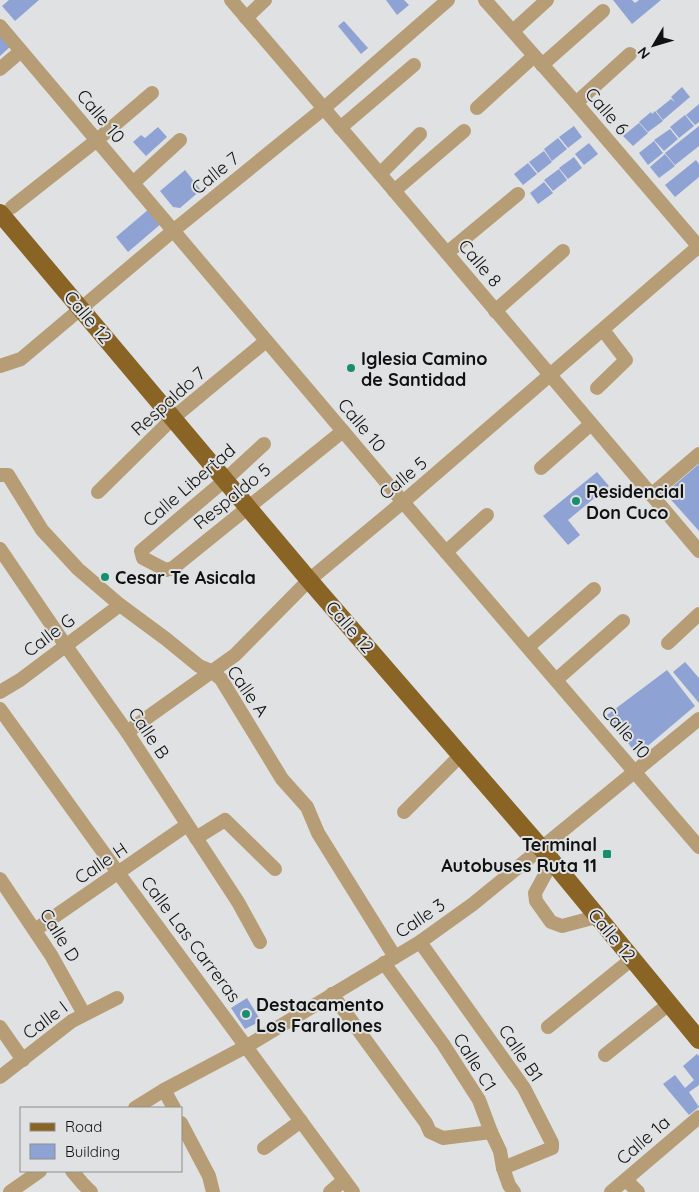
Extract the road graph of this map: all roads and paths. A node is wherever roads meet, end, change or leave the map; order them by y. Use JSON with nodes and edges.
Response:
{"nodes":[{"id":1,"x":231,"y":0,"type":"edge"},
{"id":2,"x":265,"y":0,"type":"edge"},
{"id":3,"x":448,"y":0,"type":"edge"},
{"id":4,"x":486,"y":0,"type":"edge"},
{"id":5,"x":547,"y":0,"type":"edge"},
{"id":6,"x":603,"y":11,"type":"dead end"},
{"id":7,"x":246,"y":18,"type":"junction"},
{"id":8,"x":0,"y":26,"type":"edge"},
{"id":9,"x":512,"y":31,"type":"junction"},
{"id":10,"x":21,"y":51,"type":"junction"},
{"id":11,"x":630,"y":54,"type":"dead end"},
{"id":12,"x":538,"y":61,"type":"junction"},
{"id":13,"x":414,"y":66,"type":"dead end"},
{"id":14,"x":0,"y":70,"type":"edge"},
{"id":15,"x":152,"y":93,"type":"dead end"},
{"id":16,"x":576,"y":103,"type":"junction"},
{"id":17,"x":477,"y":108,"type":"dead end"},
{"id":18,"x":324,"y":109,"type":"junction"},
{"id":19,"x":340,"y":128,"type":"junction"},
{"id":20,"x":464,"y":131,"type":"dead end"},
{"id":21,"x":420,"y":134,"type":"dead end"},
{"id":22,"x":97,"y":140,"type":"junction"},
{"id":23,"x":180,"y":140,"type":"dead end"},
{"id":24,"x":380,"y":174,"type":"junction"},
{"id":25,"x":133,"y":183,"type":"junction"},
{"id":26,"x":394,"y":191,"type":"junction"},
{"id":27,"x":518,"y":194,"type":"dead end"},
{"id":28,"x":5,"y":219,"type":"edge"},
{"id":29,"x":174,"y":230,"type":"junction"},
{"id":30,"x":699,"y":247,"type":"edge"},
{"id":31,"x":563,"y":251,"type":"dead end"},
{"id":32,"x":447,"y":253,"type":"junction"},
{"id":33,"x":81,"y":308,"type":"junction"},
{"id":34,"x":496,"y":311,"type":"junction"},
{"id":35,"x":602,"y":330,"type":"junction"},
{"id":36,"x":266,"y":340,"type":"junction"},
{"id":37,"x":0,"y":366,"type":"edge"},
{"id":38,"x":550,"y":376,"type":"junction"},
{"id":39,"x":596,"y":388,"type":"dead end"},
{"id":40,"x":173,"y":418,"type":"junction"},
{"id":41,"x":591,"y":424,"type":"junction"},
{"id":42,"x":343,"y":431,"type":"junction"},
{"id":43,"x":264,"y":444,"type":"dead end"},
{"id":44,"x":699,"y":454,"type":"edge"},
{"id":45,"x":541,"y":468,"type":"dead end"},
{"id":46,"x":0,"y":475,"type":"edge"},
{"id":47,"x":225,"y":480,"type":"junction"},
{"id":48,"x":98,"y":492,"type":"dead end"},
{"id":49,"x":651,"y":495,"type":"junction"},
{"id":50,"x":403,"y":502,"type":"junction"},
{"id":51,"x":248,"y":507,"type":"junction"},
{"id":52,"x":487,"y":515,"type":"dead end"},
{"id":53,"x":0,"y":549,"type":"edge"},
{"id":54,"x":699,"y":551,"type":"edge"},
{"id":55,"x":446,"y":552,"type":"junction"},
{"id":56,"x":141,"y":555,"type":"joint"},
{"id":57,"x":309,"y":580,"type":"junction"},
{"id":58,"x":594,"y":589,"type":"dead end"},
{"id":59,"x":120,"y":605,"type":"junction"},
{"id":60,"x":699,"y":614,"type":"edge"},
{"id":61,"x":623,"y":621,"type":"dead end"},
{"id":62,"x":668,"y":643,"type":"dead end"},
{"id":63,"x":66,"y":646,"type":"junction"},
{"id":64,"x":528,"y":647,"type":"junction"},
{"id":65,"x":211,"y":671,"type":"junction"},
{"id":66,"x":556,"y":680,"type":"junction"},
{"id":67,"x":0,"y":692,"type":"edge"},
{"id":68,"x":0,"y":709,"type":"edge"},
{"id":69,"x":699,"y":719,"type":"edge"},
{"id":70,"x":127,"y":732,"type":"junction"},
{"id":71,"x":461,"y":755,"type":"junction"},
{"id":72,"x":636,"y":772,"type":"junction"},
{"id":73,"x":404,"y":812,"type":"dead end"},
{"id":74,"x":187,"y":825,"type":"junction"},
{"id":75,"x":196,"y":838,"type":"junction"},
{"id":76,"x":699,"y":847,"type":"edge"},
{"id":77,"x":547,"y":855,"type":"junction"},
{"id":78,"x":275,"y":869,"type":"dead end"},
{"id":79,"x":119,"y":874,"type":"junction"},
{"id":80,"x":0,"y":879,"type":"edge"},
{"id":81,"x":596,"y":917,"type":"junction"},
{"id":82,"x":35,"y":930,"type":"junction"},
{"id":83,"x":260,"y":942,"type":"dead end"},
{"id":84,"x":420,"y":942,"type":"junction"},
{"id":85,"x":632,"y":959,"type":"junction"},
{"id":86,"x":390,"y":960,"type":"junction"},
{"id":87,"x":332,"y":994,"type":"junction"},
{"id":88,"x":117,"y":998,"type":"dead end"},
{"id":89,"x":669,"y":1004,"type":"junction"},
{"id":90,"x":84,"y":1014,"type":"junction"},
{"id":91,"x":0,"y":1027,"type":"edge"},
{"id":92,"x":548,"y":1027,"type":"dead end"},
{"id":93,"x":699,"y":1040,"type":"edge"},
{"id":94,"x":248,"y":1046,"type":"junction"},
{"id":95,"x":606,"y":1055,"type":"dead end"},
{"id":96,"x":23,"y":1060,"type":"junction"},
{"id":97,"x":0,"y":1077,"type":"edge"},
{"id":98,"x":164,"y":1090,"type":"junction"},
{"id":99,"x":137,"y":1107,"type":"edge"},
{"id":100,"x":173,"y":1107,"type":"edge"},
{"id":101,"x":699,"y":1117,"type":"edge"},
{"id":102,"x":301,"y":1121,"type":"junction"},
{"id":103,"x":182,"y":1125,"type":"edge"},
{"id":104,"x":491,"y":1132,"type":"junction"},
{"id":105,"x":264,"y":1148,"type":"dead end"},
{"id":106,"x":503,"y":1168,"type":"junction"},
{"id":107,"x":39,"y":1172,"type":"edge"},
{"id":108,"x":73,"y":1172,"type":"edge"},
{"id":109,"x":344,"y":1180,"type":"junction"},
{"id":110,"x":626,"y":1180,"type":"junction"},
{"id":111,"x":10,"y":1192,"type":"edge"},
{"id":112,"x":91,"y":1192,"type":"edge"},
{"id":113,"x":213,"y":1192,"type":"edge"},
{"id":114,"x":330,"y":1192,"type":"edge"},
{"id":115,"x":353,"y":1192,"type":"edge"},
{"id":116,"x":514,"y":1192,"type":"edge"},
{"id":117,"x":611,"y":1192,"type":"edge"},
{"id":118,"x":638,"y":1192,"type":"edge"}],
"edges":[{"from":1,"to":7,"type":"street","name":"Calle 8"},
{"from":2,"to":7,"type":"street"},
{"from":3,"to":18,"type":"street","name":"Calle 7"},
{"from":4,"to":9,"type":"street","name":"Calle 6"},
{"from":5,"to":9,"type":"street"},
{"from":6,"to":12,"type":"street"},
{"from":7,"to":18,"type":"street","name":"Calle 8"},
{"from":8,"to":10,"type":"street","name":"Calle 10"},
{"from":9,"to":12,"type":"street","name":"Calle 6"},
{"from":10,"to":14,"type":"street"},
{"from":10,"to":22,"type":"street","name":"Calle 10"},
{"from":11,"to":16,"type":"street"},
{"from":12,"to":16,"type":"street","name":"Calle 6"},
{"from":12,"to":17,"type":"street"},
{"from":13,"to":19,"type":"street"},
{"from":15,"to":22,"type":"street"},
{"from":16,"to":30,"type":"street","name":"Calle 6"},
{"from":18,"to":19,"type":"street","name":"Calle 8"},
{"from":18,"to":29,"type":"street","name":"Calle 7"},
{"from":19,"to":24,"type":"street","name":"Calle 8"},
{"from":20,"to":26,"type":"street"},
{"from":21,"to":24,"type":"street"},
{"from":22,"to":25,"type":"street","name":"Calle 10"},
{"from":22,"to":28,"type":"street"},
{"from":23,"to":25,"type":"street"},
{"from":24,"to":26,"type":"street","name":"Calle 8"},
{"from":25,"to":29,"type":"street","name":"Calle 10"},
{"from":26,"to":32,"type":"street","name":"Calle 8"},
{"from":27,"to":32,"type":"street"},
{"from":28,"to":33,"type":"main road","name":"Calle 12"},
{"from":29,"to":33,"type":"street","name":"Calle 7"},
{"from":29,"to":36,"type":"street","name":"Calle 10"},
{"from":30,"to":35,"type":"street","name":"Calle 5"},
{"from":31,"to":34,"type":"street"},
{"from":32,"to":34,"type":"street","name":"Calle 8"},
{"from":33,"to":37,"type":"street","name":"Calle 7"},
{"from":33,"to":40,"type":"main road","name":"Calle 12"},
{"from":34,"to":38,"type":"street","name":"Calle 8"},
{"from":35,"to":38,"type":"street","name":"Calle 5"},
{"from":35,"to":39,"type":"street"},
{"from":36,"to":40,"type":"street","name":"Respaldo 7"},
{"from":36,"to":42,"type":"street","name":"Calle 10"},
{"from":38,"to":41,"type":"street","name":"Calle 8"},
{"from":38,"to":50,"type":"street","name":"Calle 5"},
{"from":40,"to":47,"type":"main road","name":"Calle 12"},
{"from":40,"to":48,"type":"street","name":"Respaldo 7"},
{"from":41,"to":45,"type":"street"},
{"from":41,"to":49,"type":"street","name":"Calle 8"},
{"from":42,"to":50,"type":"street","name":"Calle 10"},
{"from":42,"to":51,"type":"street","name":"Respaldo 5"},
{"from":43,"to":47,"type":"street","name":"Calle Libertad"},
{"from":44,"to":49,"type":"street"},
{"from":46,"to":59,"type":"street","name":"Calle A"},
{"from":47,"to":51,"type":"main road","name":"Calle 12"},
{"from":47,"to":56,"type":"street","name":"Calle Libertad"},
{"from":49,"to":54,"type":"street","name":"Calle 8"},
{"from":50,"to":55,"type":"street","name":"Calle 10"},
{"from":50,"to":57,"type":"street","name":"Calle 5"},
{"from":51,"to":56,"type":"street","name":"Respaldo 5"},
{"from":51,"to":57,"type":"main road","name":"Calle 12"},
{"from":52,"to":55,"type":"street"},
{"from":53,"to":63,"type":"street","name":"Calle B"},
{"from":55,"to":64,"type":"street","name":"Calle 10"},
{"from":57,"to":65,"type":"street","name":"Calle 5"},
{"from":57,"to":71,"type":"main road","name":"Calle 12"},
{"from":58,"to":64,"type":"street"},
{"from":59,"to":63,"type":"street","name":"Calle G"},
{"from":59,"to":65,"type":"street","name":"Calle A"},
{"from":60,"to":62,"type":"street"},
{"from":61,"to":66,"type":"street"},
{"from":63,"to":67,"type":"street","name":"Calle G"},
{"from":63,"to":70,"type":"street","name":"Calle B"},
{"from":64,"to":66,"type":"street","name":"Calle 10"},
{"from":65,"to":70,"type":"street","name":"Calle 5"},
{"from":65,"to":86,"type":"street","name":"Calle A"},
{"from":66,"to":72,"type":"street","name":"Calle 10"},
{"from":68,"to":79,"type":"street","name":"Calle Las Carreras"},
{"from":69,"to":72,"type":"street","name":"Calle 3"},
{"from":70,"to":74,"type":"street","name":"Calle B"},
{"from":71,"to":73,"type":"street"},
{"from":71,"to":77,"type":"main road","name":"Calle 12"},
{"from":72,"to":76,"type":"street","name":"Calle 10"},
{"from":72,"to":77,"type":"street","name":"Calle 3"},
{"from":74,"to":75,"type":"street","name":"Calle B"},
{"from":74,"to":79,"type":"street","name":"Calle H"},
{"from":75,"to":78,"type":"street"},
{"from":75,"to":83,"type":"street","name":"Calle B"},
{"from":77,"to":81,"type":"main road","name":"Calle 12"},
{"from":77,"to":81,"type":"street"},
{"from":77,"to":84,"type":"street","name":"Calle 3"},
{"from":79,"to":82,"type":"street","name":"Calle H"},
{"from":79,"to":94,"type":"street","name":"Calle Las Carreras"},
{"from":80,"to":82,"type":"street","name":"Calle D"},
{"from":81,"to":85,"type":"main road","name":"Calle 12"},
{"from":82,"to":90,"type":"street","name":"Calle D"},
{"from":84,"to":86,"type":"street","name":"Calle 3"},
{"from":84,"to":106,"type":"street","name":"Calle B1"},
{"from":85,"to":89,"type":"main road","name":"Calle 12"},
{"from":85,"to":92,"type":"street"},
{"from":86,"to":87,"type":"street","name":"Calle 3"},
{"from":86,"to":104,"type":"street","name":"Calle C1"},
{"from":87,"to":94,"type":"street","name":"Calle 3"},
{"from":87,"to":104,"type":"street"},
{"from":88,"to":90,"type":"street","name":"Calle I"},
{"from":89,"to":93,"type":"main road","name":"Calle 12"},
{"from":89,"to":95,"type":"street"},
{"from":90,"to":96,"type":"street","name":"Calle I"},
{"from":91,"to":96,"type":"street"},
{"from":94,"to":98,"type":"street","name":"Calle 3"},
{"from":94,"to":102,"type":"street","name":"Calle Las Carreras"},
{"from":96,"to":97,"type":"street","name":"Calle I"},
{"from":98,"to":99,"type":"street","name":"Calle 3"},
{"from":98,"to":100,"type":"street"},
{"from":101,"to":110,"type":"street","name":"Calle 1a"},
{"from":102,"to":105,"type":"street"},
{"from":102,"to":109,"type":"street","name":"Calle Las Carreras"},
{"from":103,"to":113,"type":"street"},
{"from":104,"to":106,"type":"street","name":"Calle C1"},
{"from":106,"to":116,"type":"street","name":"Calle C1"},
{"from":107,"to":111,"type":"street"},
{"from":108,"to":112,"type":"street"},
{"from":109,"to":114,"type":"street"},
{"from":109,"to":115,"type":"street","name":"Calle Las Carreras"},
{"from":110,"to":117,"type":"street","name":"Calle 1a"},
{"from":110,"to":118,"type":"street"}]}
